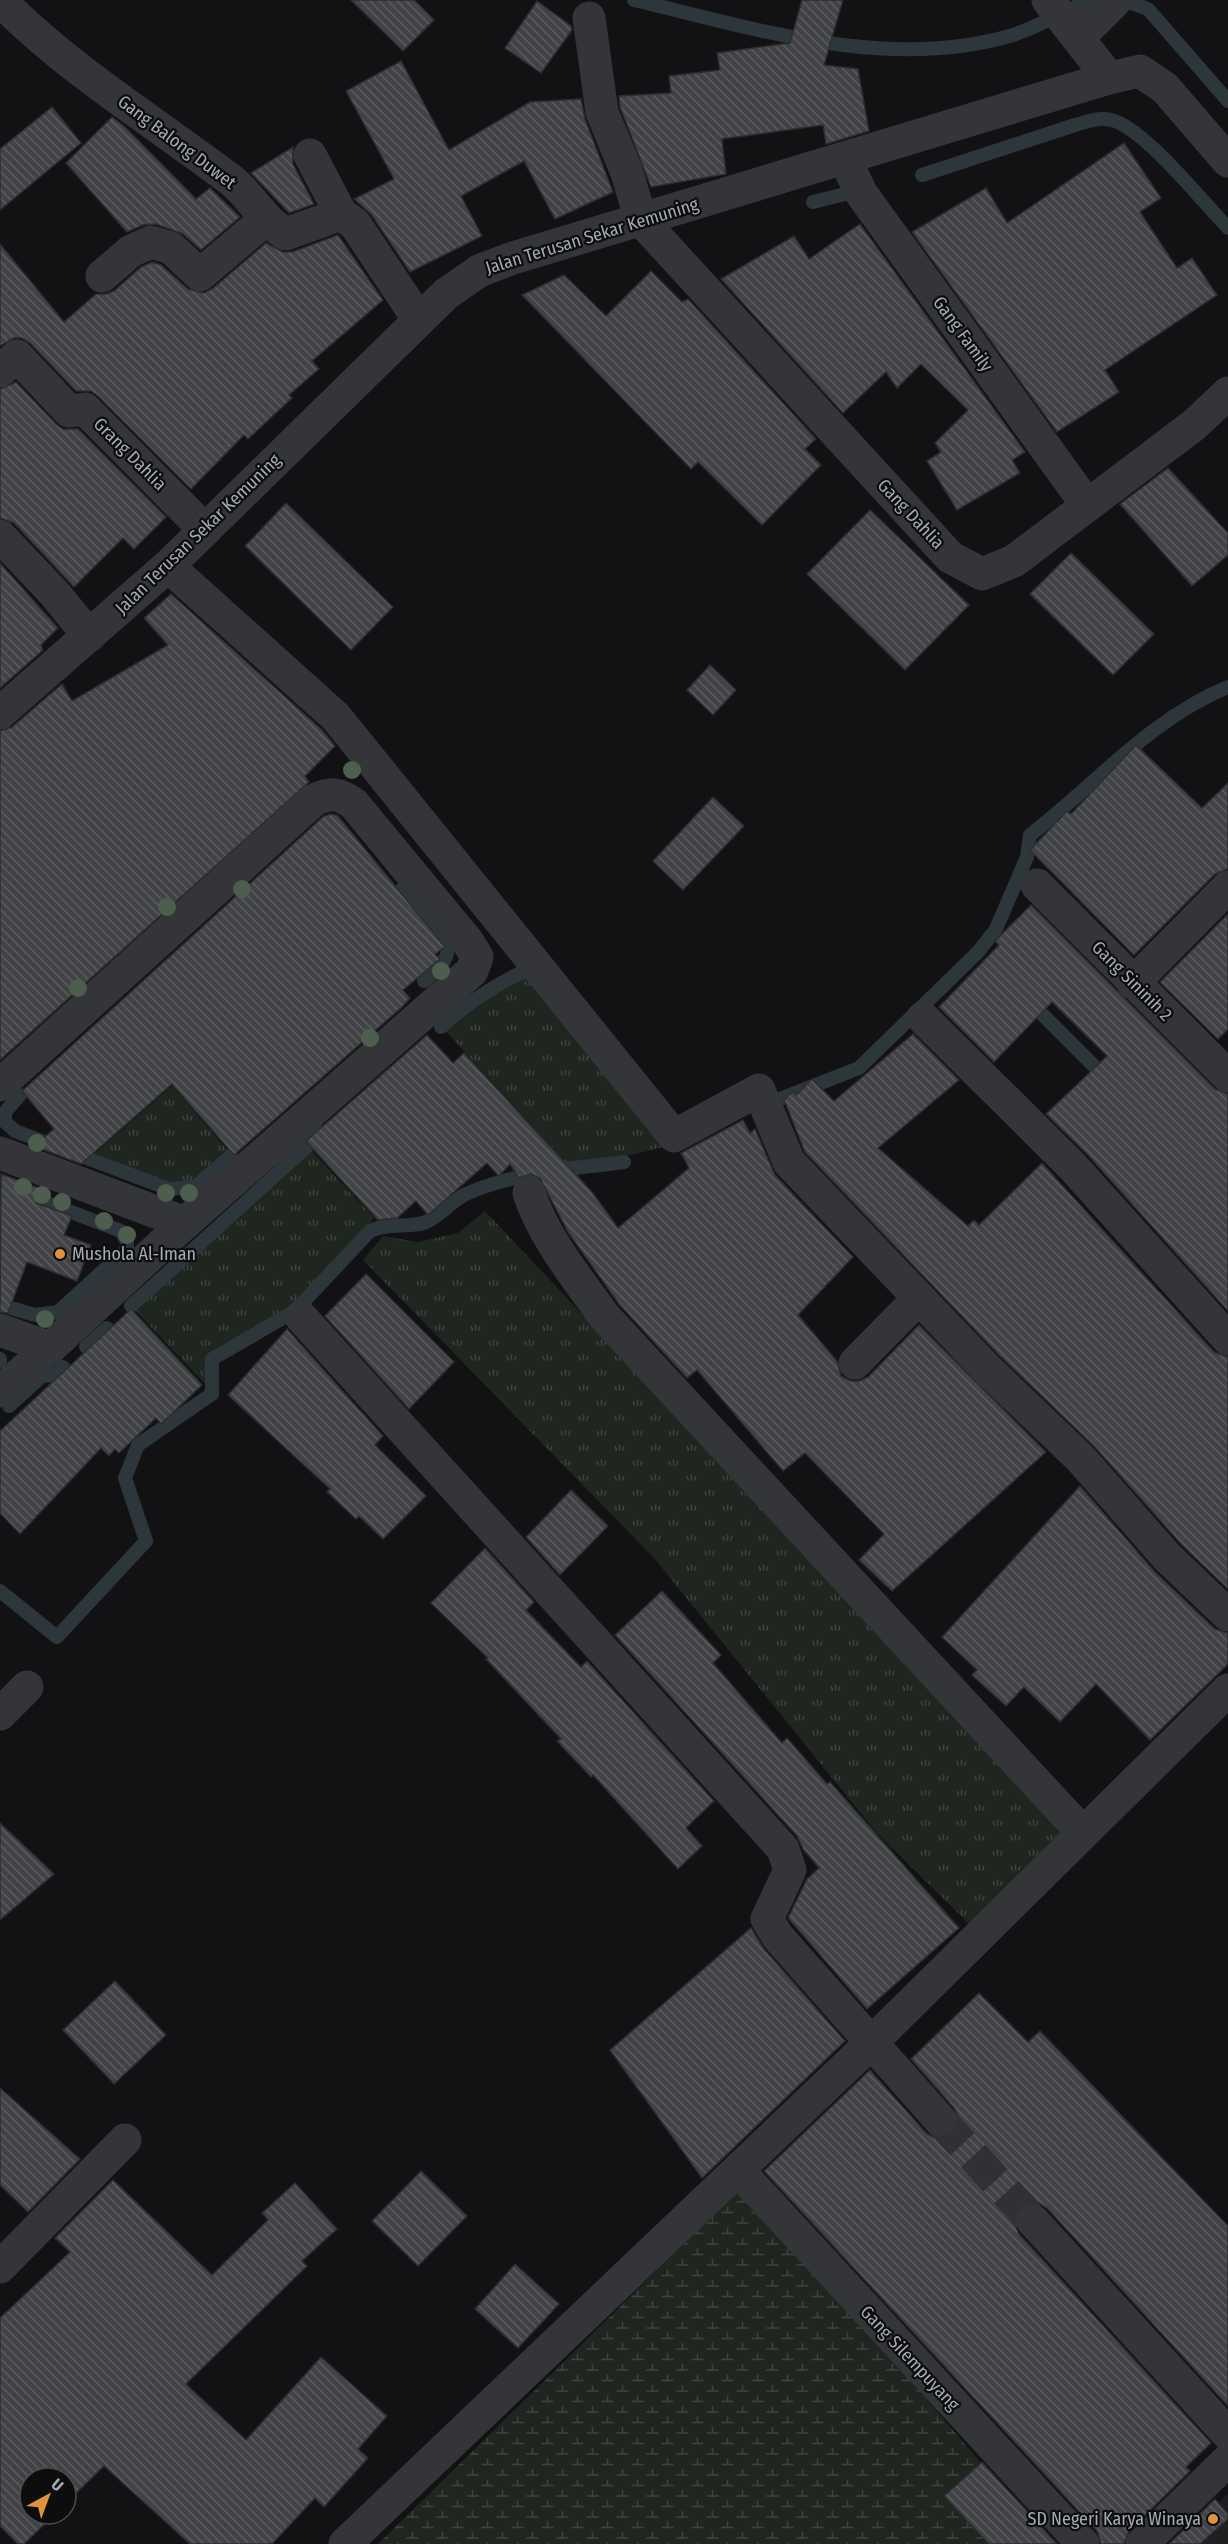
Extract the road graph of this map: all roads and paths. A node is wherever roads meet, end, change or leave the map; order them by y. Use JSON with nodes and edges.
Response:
{"nodes":[{"id":1,"x":0,"y":0,"type":"edge"},
{"id":2,"x":1048,"y":0,"type":"edge"},
{"id":3,"x":589,"y":18,"type":"dead end"},
{"id":4,"x":1092,"y":21,"type":"edge"},
{"id":5,"x":1109,"y":78,"type":"junction"},
{"id":6,"x":310,"y":155,"type":"dead end"},
{"id":7,"x":845,"y":159,"type":"junction"},
{"id":8,"x":1228,"y":161,"type":"edge"},
{"id":9,"x":341,"y":214,"type":"junction"},
{"id":10,"x":266,"y":219,"type":"junction"},
{"id":11,"x":641,"y":220,"type":"junction"},
{"id":12,"x":102,"y":276,"type":"dead end"},
{"id":13,"x":419,"y":321,"type":"junction"},
{"id":14,"x":0,"y":371,"type":"edge"},
{"id":15,"x":1228,"y":393,"type":"edge"},
{"id":16,"x":1086,"y":505,"type":"junction"},
{"id":17,"x":206,"y":530,"type":"junction"},
{"id":18,"x":0,"y":536,"type":"edge"},
{"id":19,"x":168,"y":566,"type":"junction"},
{"id":20,"x":89,"y":636,"type":"junction"},
{"id":21,"x":0,"y":713,"type":"edge"},
{"id":22,"x":1037,"y":885,"type":"dead end"},
{"id":23,"x":1228,"y":887,"type":"edge"},
{"id":24,"x":1133,"y":983,"type":"junction"},
{"id":25,"x":923,"y":1018,"type":"dead end"},
{"id":26,"x":1228,"y":1076,"type":"edge"},
{"id":27,"x":0,"y":1085,"type":"edge"},
{"id":28,"x":0,"y":1153,"type":"edge"},
{"id":29,"x":529,"y":1194,"type":"dead end"},
{"id":30,"x":185,"y":1223,"type":"junction"},
{"id":31,"x":919,"y":1298,"type":"junction"},
{"id":32,"x":301,"y":1317,"type":"dead end"},
{"id":33,"x":0,"y":1330,"type":"edge"},
{"id":34,"x":1228,"y":1339,"type":"edge"},
{"id":35,"x":50,"y":1348,"type":"junction"},
{"id":36,"x":855,"y":1363,"type":"dead end"},
{"id":37,"x":0,"y":1390,"type":"edge"},
{"id":38,"x":1228,"y":1615,"type":"edge"},
{"id":39,"x":27,"y":1687,"type":"dead end"},
{"id":40,"x":1228,"y":1690,"type":"edge"},
{"id":41,"x":0,"y":1714,"type":"edge"},
{"id":42,"x":1083,"y":1833,"type":"junction"},
{"id":43,"x":870,"y":2044,"type":"junction"},
{"id":44,"x":940,"y":2120,"type":"tunnel mouth"},
{"id":45,"x":125,"y":2140,"type":"dead end"},
{"id":46,"x":738,"y":2170,"type":"junction"},
{"id":47,"x":1033,"y":2221,"type":"tunnel mouth"},
{"id":48,"x":0,"y":2267,"type":"edge"},
{"id":49,"x":1228,"y":2434,"type":"edge"},
{"id":50,"x":1228,"y":2460,"type":"edge"},
{"id":51,"x":345,"y":2544,"type":"edge"},
{"id":52,"x":1083,"y":2544,"type":"edge"},
{"id":53,"x":1142,"y":2544,"type":"edge"}],
"edges":[{"from":1,"to":10,"type":"street","name":"Gang Balong Duwet"},
{"from":2,"to":4,"type":"street"},
{"from":3,"to":11,"type":"street"},
{"from":4,"to":5,"type":"street"},
{"from":5,"to":7,"type":"street","name":"Jalan Terusan Sekar Kemuning"},
{"from":5,"to":8,"type":"street","name":"Jalan Terusan Sekar Kemuning"},
{"from":6,"to":9,"type":"street"},
{"from":7,"to":11,"type":"street","name":"Jalan Terusan Sekar Kemuning"},
{"from":7,"to":16,"type":"street","name":"Gang Family"},
{"from":9,"to":10,"type":"street","name":"Gang Balong Duwet"},
{"from":9,"to":13,"type":"street"},
{"from":10,"to":12,"type":"street"},
{"from":11,"to":13,"type":"street","name":"Jalan Terusan Sekar Kemuning"},
{"from":11,"to":16,"type":"street","name":"Gang Dahlia"},
{"from":13,"to":17,"type":"street","name":"Jalan Terusan Sekar Kemuning"},
{"from":14,"to":17,"type":"street","name":"Grang Dahlia"},
{"from":15,"to":16,"type":"street","name":"Gang Dahlia"},
{"from":17,"to":19,"type":"street","name":"Jalan Terusan Sekar Kemuning"},
{"from":18,"to":20,"type":"street"},
{"from":19,"to":20,"type":"street","name":"Jalan Terusan Sekar Kemuning"},
{"from":19,"to":31,"type":"street"},
{"from":20,"to":21,"type":"street","name":"Jalan Terusan Sekar Kemuning"},
{"from":22,"to":24,"type":"street","name":"Gang Sininih 2"},
{"from":23,"to":24,"type":"street"},
{"from":24,"to":26,"type":"street","name":"Gang Sininih 2"},
{"from":25,"to":34,"type":"street"},
{"from":27,"to":30,"type":"street"},
{"from":28,"to":30,"type":"street"},
{"from":29,"to":42,"type":"street"},
{"from":30,"to":35,"type":"street"},
{"from":31,"to":36,"type":"street"},
{"from":31,"to":38,"type":"street"},
{"from":32,"to":43,"type":"street"},
{"from":33,"to":35,"type":"street"},
{"from":35,"to":37,"type":"street"},
{"from":39,"to":41,"type":"street"},
{"from":40,"to":42,"type":"street"},
{"from":42,"to":43,"type":"street"},
{"from":43,"to":44,"type":"street"},
{"from":43,"to":46,"type":"street"},
{"from":45,"to":48,"type":"street"},
{"from":46,"to":51,"type":"street"},
{"from":46,"to":52,"type":"street","name":"Gang Silempuyang"},
{"from":47,"to":49,"type":"street"},
{"from":50,"to":53,"type":"street"}]}
